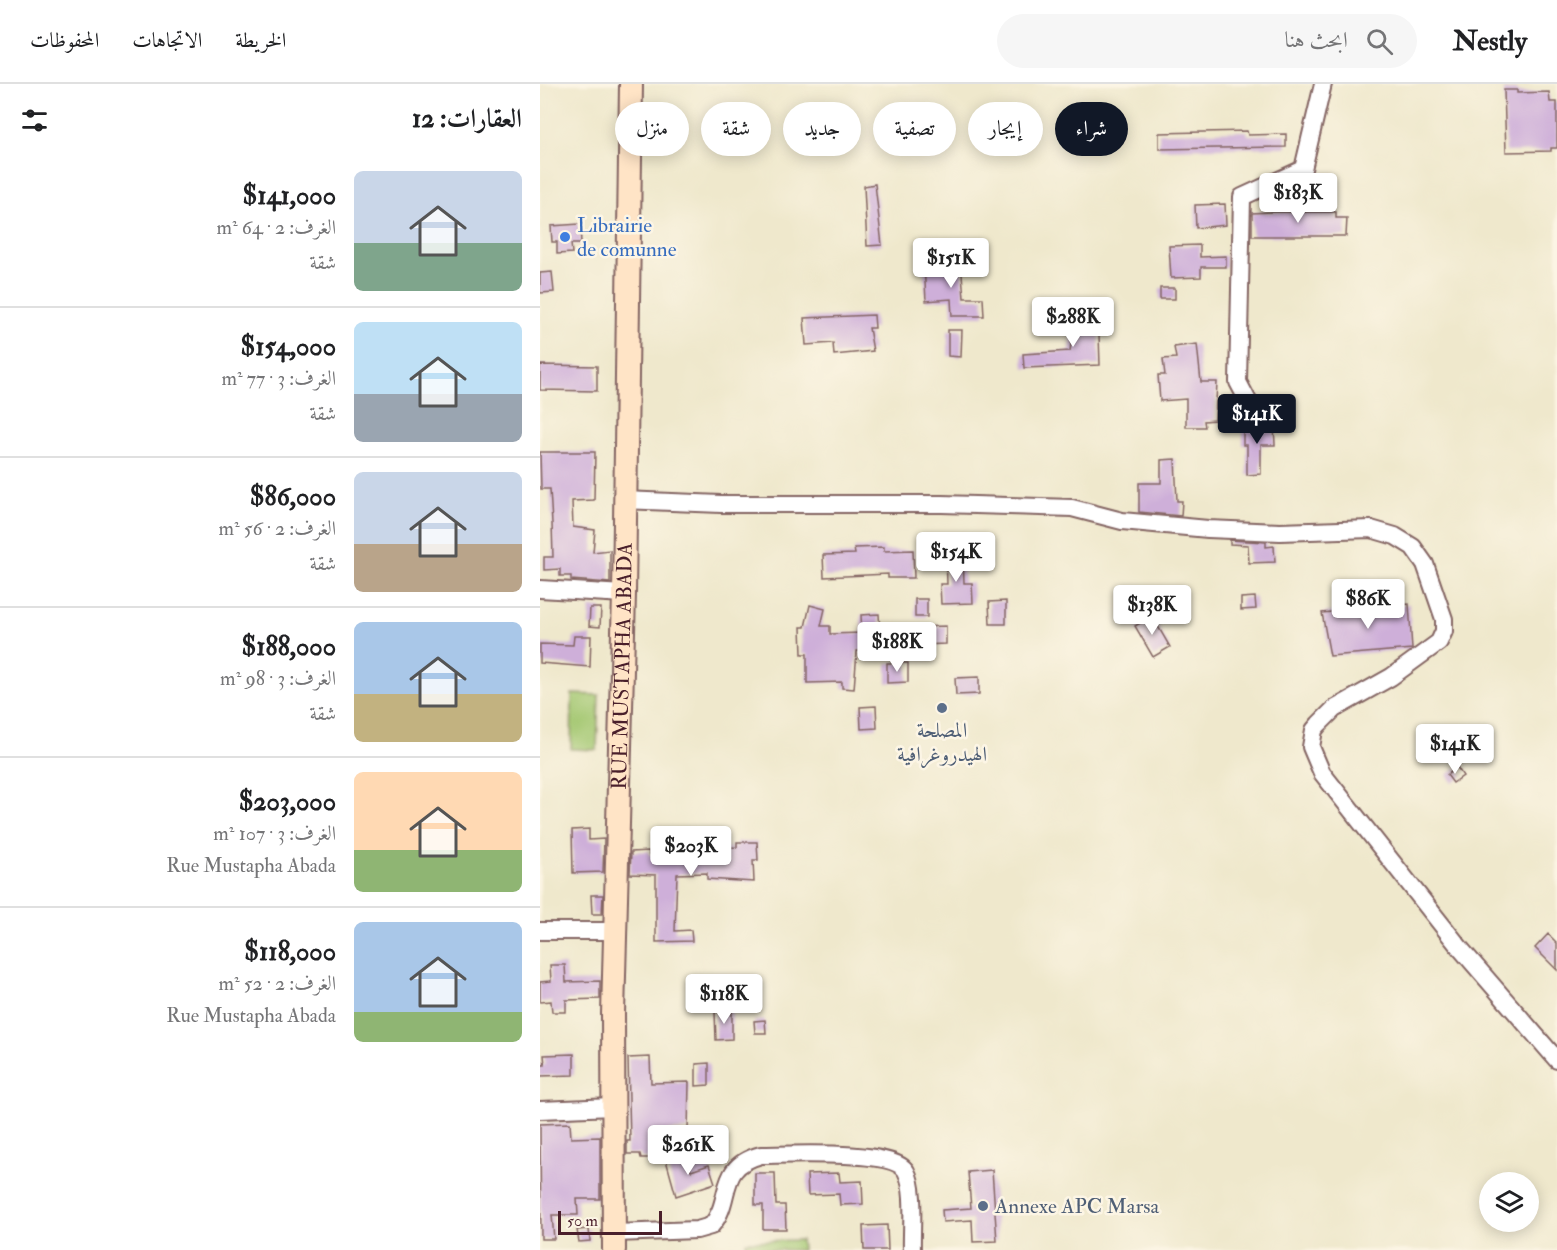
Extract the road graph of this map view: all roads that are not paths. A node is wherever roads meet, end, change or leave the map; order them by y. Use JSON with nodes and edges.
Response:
{"nodes":[{"id":1,"x":631,"y":84,"type":"edge"},
{"id":2,"x":1323,"y":84,"type":"edge"},
{"id":3,"x":1248,"y":401,"type":"dead end"},
{"id":4,"x":623,"y":500,"type":"junction"},
{"id":5,"x":540,"y":589,"type":"edge"},
{"id":6,"x":624,"y":594,"type":"junction"},
{"id":7,"x":615,"y":931,"type":"junction"},
{"id":8,"x":540,"y":932,"type":"edge"},
{"id":9,"x":1557,"y":1060,"type":"edge"},
{"id":10,"x":613,"y":1107,"type":"junction"},
{"id":11,"x":540,"y":1110,"type":"edge"},
{"id":12,"x":615,"y":1241,"type":"edge"},
{"id":13,"x":912,"y":1250,"type":"edge"}],
"edges":[{"from":1,"to":4,"type":"main road","name":"RUE MUSTAPHA ABADA"},
{"from":2,"to":3,"type":"street"},
{"from":4,"to":6,"type":"main road","name":"RUE MUSTAPHA ABADA"},
{"from":4,"to":9,"type":"street"},
{"from":5,"to":6,"type":"street"},
{"from":6,"to":7,"type":"main road","name":"RUE MUSTAPHA ABADA"},
{"from":7,"to":8,"type":"street"},
{"from":7,"to":10,"type":"main road","name":"RUE MUSTAPHA ABADA"},
{"from":10,"to":11,"type":"street"},
{"from":10,"to":12,"type":"main road","name":"RUE MUSTAPHA ABADA"},
{"from":12,"to":13,"type":"street"}]}
